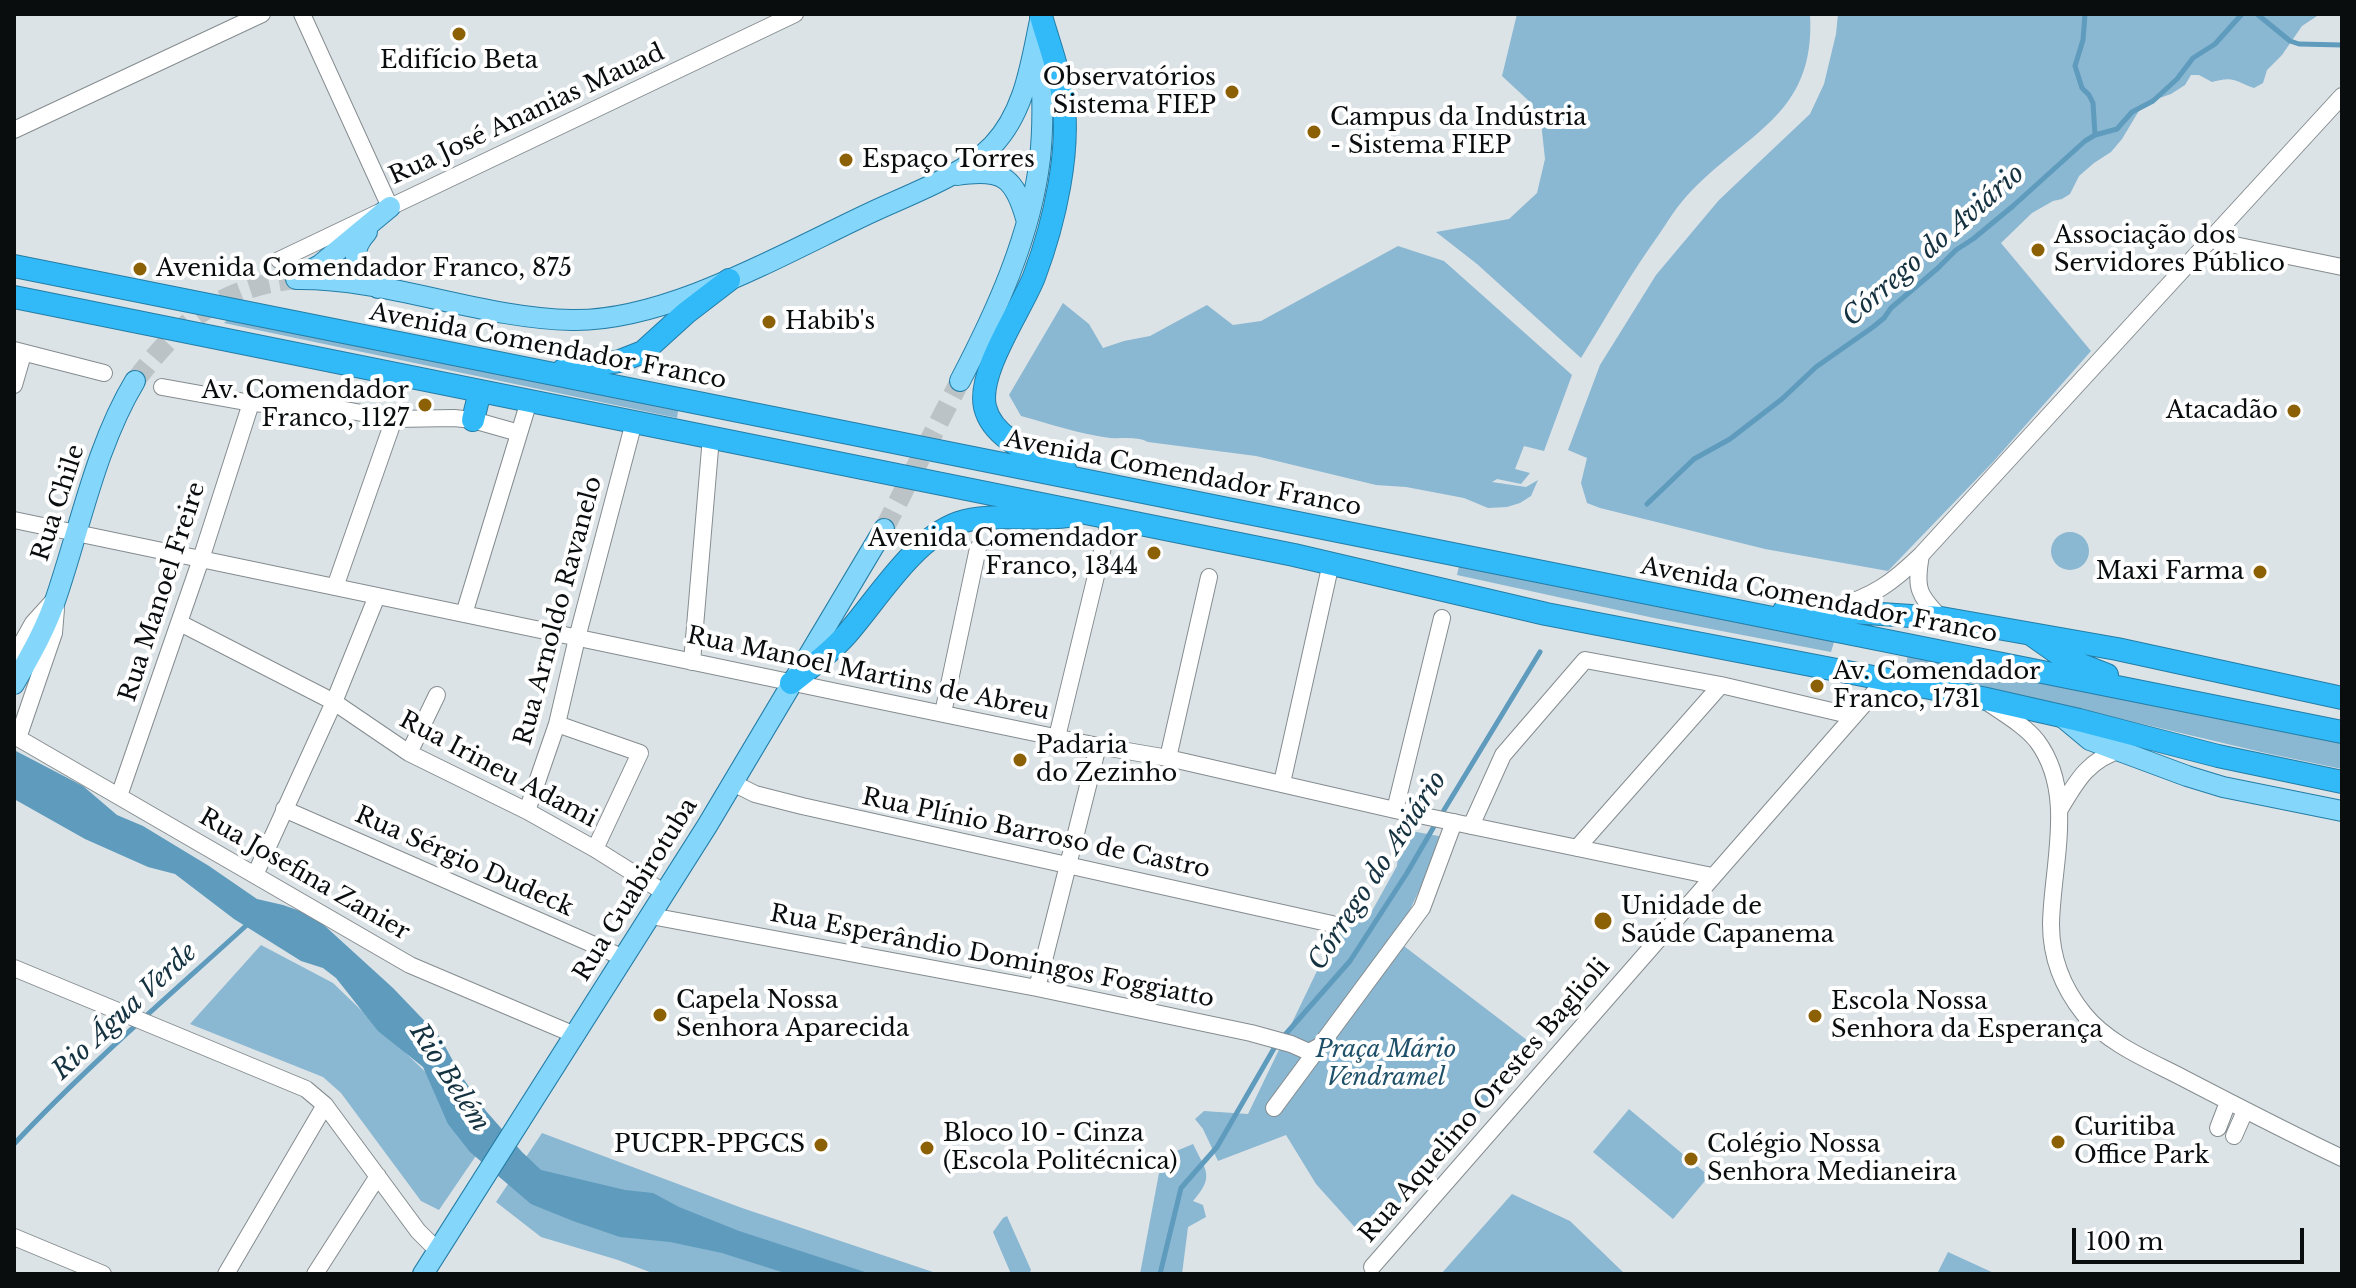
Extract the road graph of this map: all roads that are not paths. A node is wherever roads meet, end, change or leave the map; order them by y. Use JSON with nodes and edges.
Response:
{"nodes":[{"id":1,"x":262,"y":14,"type":"edge"},
{"id":2,"x":302,"y":14,"type":"edge"},
{"id":3,"x":1041,"y":15,"type":"edge"},
{"id":4,"x":784,"y":16,"type":"edge"},
{"id":5,"x":2342,"y":96,"type":"edge"},
{"id":6,"x":14,"y":130,"type":"edge"},
{"id":7,"x":947,"y":176,"type":"junction"},
{"id":8,"x":390,"y":207,"type":"junction"},
{"id":9,"x":1027,"y":222,"type":"junction"},
{"id":10,"x":2210,"y":240,"type":"junction"},
{"id":11,"x":279,"y":260,"type":"dead end"},
{"id":12,"x":14,"y":266,"type":"edge"},
{"id":13,"x":2342,"y":267,"type":"edge"},
{"id":14,"x":729,"y":280,"type":"junction"},
{"id":15,"x":378,"y":288,"type":"junction"},
{"id":16,"x":14,"y":297,"type":"edge"},
{"id":17,"x":19,"y":352,"type":"edge"},
{"id":18,"x":104,"y":373,"type":"dead end"},
{"id":19,"x":547,"y":373,"type":"junction"},
{"id":20,"x":135,"y":381,"type":"tunnel mouth"},
{"id":21,"x":960,"y":381,"type":"tunnel mouth"},
{"id":22,"x":14,"y":385,"type":"edge"},
{"id":23,"x":162,"y":387,"type":"dead end"},
{"id":24,"x":480,"y":391,"type":"junction"},
{"id":25,"x":529,"y":401,"type":"junction"},
{"id":26,"x":251,"y":403,"type":"junction"},
{"id":27,"x":394,"y":419,"type":"junction"},
{"id":28,"x":473,"y":420,"type":"junction"},
{"id":29,"x":634,"y":422,"type":"junction"},
{"id":30,"x":519,"y":433,"type":"junction"},
{"id":31,"x":711,"y":437,"type":"junction"},
{"id":32,"x":1091,"y":482,"type":"junction"},
{"id":33,"x":1087,"y":513,"type":"junction"},
{"id":34,"x":1110,"y":518,"type":"junction"},
{"id":35,"x":14,"y":520,"type":"edge"},
{"id":36,"x":884,"y":529,"type":"tunnel mouth"},
{"id":37,"x":77,"y":533,"type":"junction"},
{"id":38,"x":978,"y":548,"type":"dead end"},
{"id":39,"x":1921,"y":555,"type":"junction"},
{"id":40,"x":201,"y":559,"type":"junction"},
{"id":41,"x":1331,"y":563,"type":"junction"},
{"id":42,"x":1209,"y":577,"type":"dead end"},
{"id":43,"x":335,"y":587,"type":"junction"},
{"id":44,"x":377,"y":596,"type":"junction"},
{"id":45,"x":56,"y":598,"type":"junction"},
{"id":46,"x":1821,"y":610,"type":"junction"},
{"id":47,"x":1737,"y":611,"type":"junction"},
{"id":48,"x":464,"y":614,"type":"junction"},
{"id":49,"x":1442,"y":618,"type":"dead end"},
{"id":50,"x":1941,"y":618,"type":"junction"},
{"id":51,"x":180,"y":623,"type":"junction"},
{"id":52,"x":2032,"y":635,"type":"junction"},
{"id":53,"x":577,"y":638,"type":"junction"},
{"id":54,"x":24,"y":654,"type":"edge"},
{"id":55,"x":692,"y":662,"type":"junction"},
{"id":56,"x":1886,"y":679,"type":"junction"},
{"id":57,"x":791,"y":683,"type":"junction"},
{"id":58,"x":14,"y":684,"type":"edge"},
{"id":59,"x":1721,"y":685,"type":"junction"},
{"id":60,"x":437,"y":695,"type":"dead end"},
{"id":61,"x":2164,"y":697,"type":"junction"},
{"id":62,"x":1982,"y":698,"type":"junction"},
{"id":63,"x":2342,"y":698,"type":"edge"},
{"id":64,"x":334,"y":702,"type":"junction"},
{"id":65,"x":943,"y":713,"type":"junction"},
{"id":66,"x":2060,"y":715,"type":"junction"},
{"id":67,"x":1853,"y":716,"type":"junction"},
{"id":68,"x":557,"y":724,"type":"junction"},
{"id":69,"x":2342,"y":732,"type":"edge"},
{"id":70,"x":1057,"y":737,"type":"junction"},
{"id":71,"x":2154,"y":739,"type":"junction"},
{"id":72,"x":1098,"y":746,"type":"junction"},
{"id":73,"x":2116,"y":751,"type":"junction"},
{"id":74,"x":409,"y":753,"type":"junction"},
{"id":75,"x":1168,"y":758,"type":"junction"},
{"id":76,"x":2342,"y":782,"type":"edge"},
{"id":77,"x":733,"y":783,"type":"junction"},
{"id":78,"x":1282,"y":783,"type":"junction"},
{"id":79,"x":119,"y":796,"type":"junction"},
{"id":80,"x":284,"y":809,"type":"junction"},
{"id":81,"x":2060,"y":809,"type":"junction"},
{"id":82,"x":527,"y":811,"type":"junction"},
{"id":83,"x":1402,"y":811,"type":"junction"},
{"id":84,"x":2342,"y":811,"type":"edge"},
{"id":85,"x":1451,"y":821,"type":"junction"},
{"id":86,"x":1471,"y":826,"type":"junction"},
{"id":87,"x":1577,"y":848,"type":"junction"},
{"id":88,"x":595,"y":849,"type":"junction"},
{"id":89,"x":1070,"y":865,"type":"junction"},
{"id":90,"x":255,"y":875,"type":"junction"},
{"id":91,"x":1712,"y":876,"type":"junction"},
{"id":92,"x":665,"y":893,"type":"junction"},
{"id":93,"x":651,"y":916,"type":"junction"},
{"id":94,"x":1332,"y":924,"type":"dead end"},
{"id":95,"x":624,"y":958,"type":"junction"},
{"id":96,"x":14,"y":968,"type":"edge"},
{"id":97,"x":1037,"y":988,"type":"junction"},
{"id":98,"x":575,"y":1035,"type":"junction"},
{"id":99,"x":1320,"y":1046,"type":"junction"},
{"id":100,"x":2228,"y":1102,"type":"junction"},
{"id":101,"x":325,"y":1105,"type":"junction"},
{"id":102,"x":1274,"y":1108,"type":"dead end"},
{"id":103,"x":2245,"y":1111,"type":"junction"},
{"id":104,"x":2218,"y":1128,"type":"dead end"},
{"id":105,"x":2234,"y":1136,"type":"dead end"},
{"id":106,"x":2342,"y":1158,"type":"edge"},
{"id":107,"x":378,"y":1176,"type":"junction"},
{"id":108,"x":14,"y":1237,"type":"edge"},
{"id":109,"x":438,"y":1251,"type":"junction"},
{"id":110,"x":1372,"y":1267,"type":"dead end"},
{"id":111,"x":103,"y":1274,"type":"edge"},
{"id":112,"x":226,"y":1274,"type":"edge"},
{"id":113,"x":315,"y":1274,"type":"edge"},
{"id":114,"x":423,"y":1274,"type":"edge"}],
"edges":[{"from":1,"to":6,"type":"street"},
{"from":2,"to":8,"type":"street"},
{"from":3,"to":7,"type":"main road"},
{"from":3,"to":9,"type":"main road"},
{"from":3,"to":32,"type":"highway"},
{"from":4,"to":8,"type":"street","name":"Rua José Ananias Mauad"},
{"from":5,"to":10,"type":"street"},
{"from":7,"to":9,"type":"main road"},
{"from":7,"to":14,"type":"main road"},
{"from":8,"to":11,"type":"street","name":"Rua José Ananias Mauad"},
{"from":8,"to":15,"type":"main road"},
{"from":8,"to":15,"type":"main road"},
{"from":9,"to":21,"type":"main road"},
{"from":10,"to":13,"type":"street"},
{"from":10,"to":39,"type":"street"},
{"from":12,"to":19,"type":"highway","name":"Avenida Comendador Franco"},
{"from":14,"to":15,"type":"main road"},
{"from":14,"to":19,"type":"highway"},
{"from":16,"to":24,"type":"highway"},
{"from":17,"to":18,"type":"street"},
{"from":17,"to":22,"type":"street"},
{"from":19,"to":32,"type":"highway","name":"Avenida Comendador Franco"},
{"from":20,"to":37,"type":"main road","name":"Rua Chile"},
{"from":23,"to":26,"type":"street"},
{"from":24,"to":25,"type":"highway"},
{"from":24,"to":28,"type":"highway"},
{"from":25,"to":29,"type":"highway"},
{"from":25,"to":30,"type":"street"},
{"from":26,"to":27,"type":"street"},
{"from":26,"to":40,"type":"street","name":"Rua Manoel Freire"},
{"from":27,"to":28,"type":"street"},
{"from":27,"to":43,"type":"street"},
{"from":28,"to":30,"type":"street"},
{"from":29,"to":31,"type":"highway"},
{"from":29,"to":53,"type":"street","name":"Rua Arnoldo Ravanelo"},
{"from":30,"to":48,"type":"street"},
{"from":31,"to":33,"type":"highway"},
{"from":31,"to":55,"type":"street"},
{"from":32,"to":47,"type":"highway","name":"Avenida Comendador Franco"},
{"from":33,"to":34,"type":"highway"},
{"from":33,"to":57,"type":"highway"},
{"from":34,"to":41,"type":"highway"},
{"from":34,"to":70,"type":"street"},
{"from":35,"to":37,"type":"street","name":"Rua Manoel Martins de Abreu"},
{"from":36,"to":57,"type":"main road","name":"Rua Guabirotuba"},
{"from":37,"to":40,"type":"street","name":"Rua Manoel Martins de Abreu"},
{"from":37,"to":45,"type":"main road","name":"Rua Chile"},
{"from":38,"to":65,"type":"street"},
{"from":39,"to":46,"type":"street"},
{"from":39,"to":50,"type":"street"},
{"from":40,"to":43,"type":"street","name":"Rua Manoel Martins de Abreu"},
{"from":40,"to":51,"type":"street","name":"Rua Manoel Freire"},
{"from":41,"to":56,"type":"highway"},
{"from":41,"to":78,"type":"street"},
{"from":42,"to":75,"type":"street"},
{"from":43,"to":44,"type":"street","name":"Rua Manoel Martins de Abreu"},
{"from":44,"to":48,"type":"street","name":"Rua Manoel Martins de Abreu"},
{"from":44,"to":64,"type":"street"},
{"from":45,"to":54,"type":"main road","name":"Rua Chile"},
{"from":45,"to":79,"type":"street","name":"Rua Josefina Zanier"},
{"from":46,"to":47,"type":"highway"},
{"from":46,"to":50,"type":"highway"},
{"from":47,"to":61,"type":"highway","name":"Avenida Comendador Franco"},
{"from":48,"to":53,"type":"street","name":"Rua Manoel Martins de Abreu"},
{"from":49,"to":83,"type":"street"},
{"from":50,"to":52,"type":"highway"},
{"from":51,"to":64,"type":"street","name":"Rua Irineu Adami"},
{"from":51,"to":79,"type":"street","name":"Rua Manoel Freire"},
{"from":52,"to":61,"type":"highway"},
{"from":52,"to":63,"type":"highway"},
{"from":53,"to":55,"type":"street","name":"Rua Manoel Martins de Abreu"},
{"from":53,"to":68,"type":"street","name":"Rua Arnoldo Ravanelo"},
{"from":54,"to":58,"type":"main road","name":"Rua Chile"},
{"from":55,"to":57,"type":"street","name":"Rua Manoel Martins de Abreu"},
{"from":56,"to":62,"type":"highway"},
{"from":56,"to":67,"type":"street","name":"Rua Aquelino Orestes Baglioli"},
{"from":57,"to":65,"type":"street","name":"Rua Manoel Martins de Abreu"},
{"from":57,"to":77,"type":"main road","name":"Rua Guabirotuba"},
{"from":59,"to":67,"type":"street"},
{"from":59,"to":86,"type":"street"},
{"from":59,"to":87,"type":"street"},
{"from":60,"to":74,"type":"street"},
{"from":61,"to":69,"type":"highway","name":"Avenida Comendador Franco"},
{"from":62,"to":66,"type":"highway"},
{"from":62,"to":81,"type":"street"},
{"from":64,"to":74,"type":"street","name":"Rua Irineu Adami"},
{"from":64,"to":80,"type":"street"},
{"from":65,"to":70,"type":"street","name":"Rua Manoel Martins de Abreu"},
{"from":66,"to":71,"type":"highway"},
{"from":66,"to":73,"type":"main road"},
{"from":67,"to":91,"type":"street","name":"Rua Aquelino Orestes Baglioli"},
{"from":68,"to":82,"type":"street","name":"Rua Arnoldo Ravanelo"},
{"from":68,"to":88,"type":"street"},
{"from":70,"to":72,"type":"street","name":"Rua Manoel Martins de Abreu"},
{"from":71,"to":73,"type":"street"},
{"from":71,"to":76,"type":"highway"},
{"from":72,"to":75,"type":"street","name":"Rua Manoel Martins de Abreu"},
{"from":72,"to":89,"type":"street"},
{"from":73,"to":81,"type":"street"},
{"from":73,"to":84,"type":"main road"},
{"from":74,"to":82,"type":"street","name":"Rua Irineu Adami"},
{"from":75,"to":78,"type":"street","name":"Rua Manoel Martins de Abreu"},
{"from":77,"to":89,"type":"street","name":"Rua Plínio Barroso de Castro"},
{"from":77,"to":92,"type":"main road","name":"Rua Guabirotuba"},
{"from":78,"to":83,"type":"street","name":"Rua Manoel Martins de Abreu"},
{"from":79,"to":90,"type":"street","name":"Rua Josefina Zanier"},
{"from":80,"to":90,"type":"street"},
{"from":80,"to":95,"type":"street","name":"Rua Sérgio Dudeck"},
{"from":81,"to":100,"type":"street"},
{"from":82,"to":88,"type":"street","name":"Rua Irineu Adami"},
{"from":83,"to":85,"type":"street","name":"Rua Manoel Martins de Abreu"},
{"from":85,"to":86,"type":"street","name":"Rua Manoel Martins de Abreu"},
{"from":85,"to":99,"type":"street"},
{"from":86,"to":87,"type":"street","name":"Rua Manoel Martins de Abreu"},
{"from":87,"to":91,"type":"street","name":"Rua Manoel Martins de Abreu"},
{"from":88,"to":92,"type":"street","name":"Rua Irineu Adami"},
{"from":89,"to":94,"type":"street","name":"Rua Plínio Barroso de Castro"},
{"from":89,"to":97,"type":"street"},
{"from":90,"to":98,"type":"street","name":"Rua Josefina Zanier"},
{"from":91,"to":110,"type":"street","name":"Rua Aquelino Orestes Baglioli"},
{"from":92,"to":93,"type":"main road","name":"Rua Guabirotuba"},
{"from":93,"to":95,"type":"main road","name":"Rua Guabirotuba"},
{"from":93,"to":97,"type":"street","name":"Rua Esperândio Domingos Foggiatto"},
{"from":95,"to":98,"type":"main road","name":"Rua Guabirotuba"},
{"from":96,"to":101,"type":"street"},
{"from":97,"to":99,"type":"street","name":"Rua Esperândio Domingos Foggiatto"},
{"from":98,"to":109,"type":"main road","name":"Rua Guabirotuba"},
{"from":99,"to":102,"type":"street"},
{"from":100,"to":103,"type":"street"},
{"from":100,"to":104,"type":"street"},
{"from":101,"to":107,"type":"street"},
{"from":101,"to":112,"type":"street"},
{"from":103,"to":105,"type":"street"},
{"from":103,"to":106,"type":"street"},
{"from":107,"to":109,"type":"street"},
{"from":107,"to":113,"type":"street"},
{"from":108,"to":111,"type":"street"},
{"from":109,"to":114,"type":"main road","name":"Rua Guabirotuba"}]}
